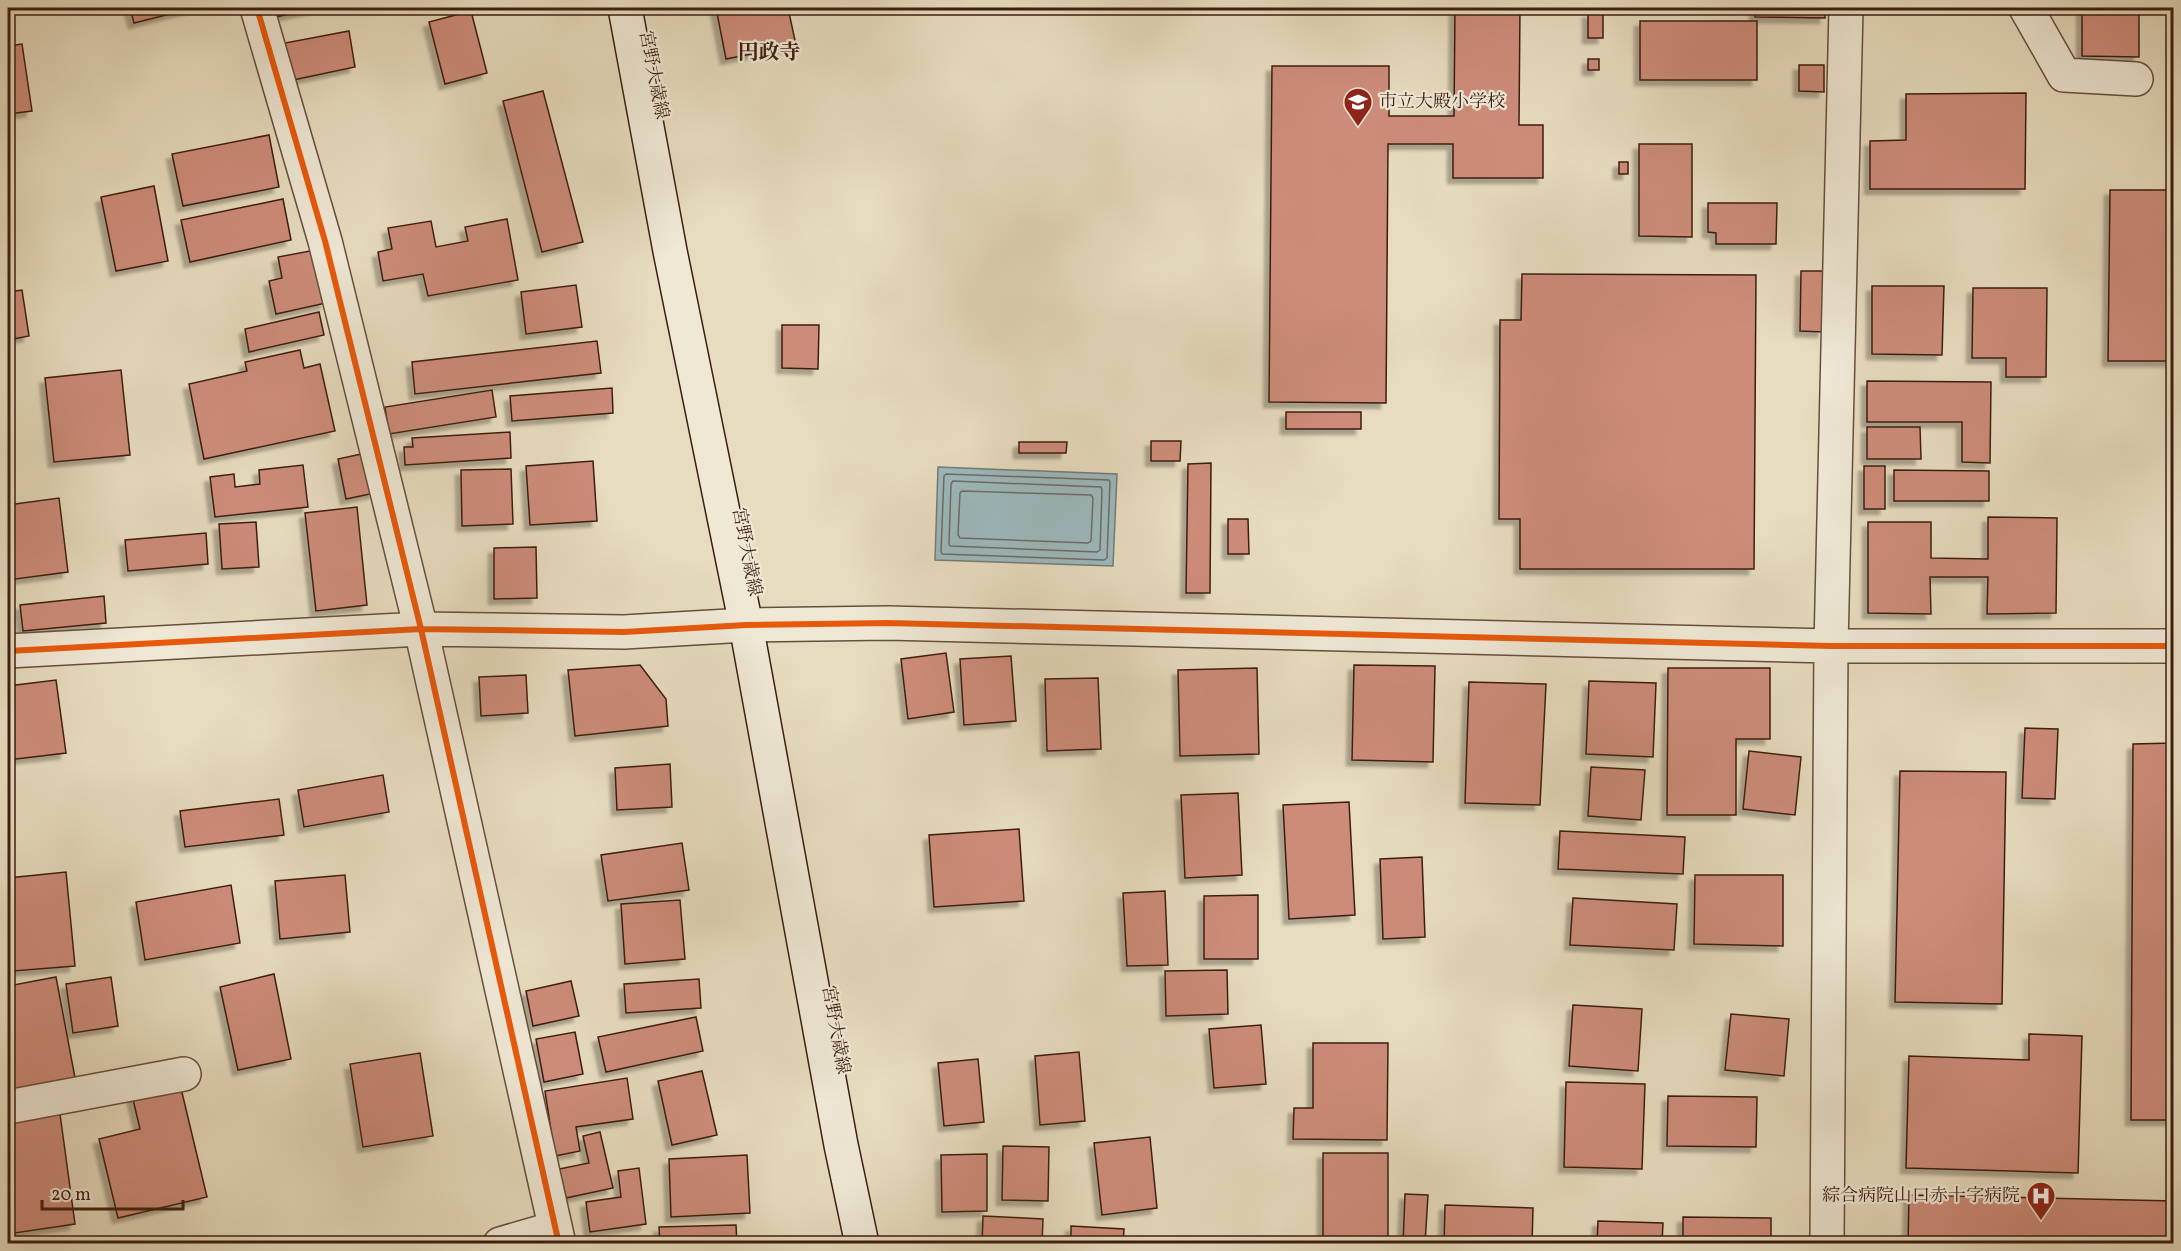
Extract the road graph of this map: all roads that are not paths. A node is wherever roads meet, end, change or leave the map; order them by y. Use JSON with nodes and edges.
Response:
{"nodes":[{"id":1,"x":257,"y":8,"type":"edge"},
{"id":2,"x":625,"y":8,"type":"edge"},
{"id":3,"x":1846,"y":8,"type":"edge"},
{"id":4,"x":2026,"y":8,"type":"edge"},
{"id":5,"x":2136,"y":79,"type":"dead end"},
{"id":6,"x":746,"y":626,"type":"junction"},
{"id":7,"x":421,"y":629,"type":"junction"},
{"id":8,"x":1831,"y":646,"type":"junction"},
{"id":9,"x":2174,"y":646,"type":"edge"},
{"id":10,"x":8,"y":651,"type":"edge"},
{"id":11,"x":184,"y":1074,"type":"dead end"},
{"id":12,"x":8,"y":1107,"type":"edge"},
{"id":13,"x":557,"y":1236,"type":"edge"},
{"id":14,"x":500,"y":1244,"type":"edge"},
{"id":15,"x":862,"y":1244,"type":"edge"},
{"id":16,"x":1827,"y":1244,"type":"edge"}],
"edges":[{"from":1,"to":7,"type":"street"},
{"from":2,"to":6,"type":"street","name":"宮野大歳線"},
{"from":3,"to":8,"type":"street"},
{"from":4,"to":5,"type":"street"},
{"from":6,"to":7,"type":"street"},
{"from":6,"to":8,"type":"street"},
{"from":6,"to":15,"type":"street","name":"宮野大歳線"},
{"from":7,"to":10,"type":"street"},
{"from":7,"to":13,"type":"street"},
{"from":8,"to":9,"type":"street"},
{"from":8,"to":16,"type":"street"},
{"from":11,"to":12,"type":"street"},
{"from":13,"to":14,"type":"street"}]}
